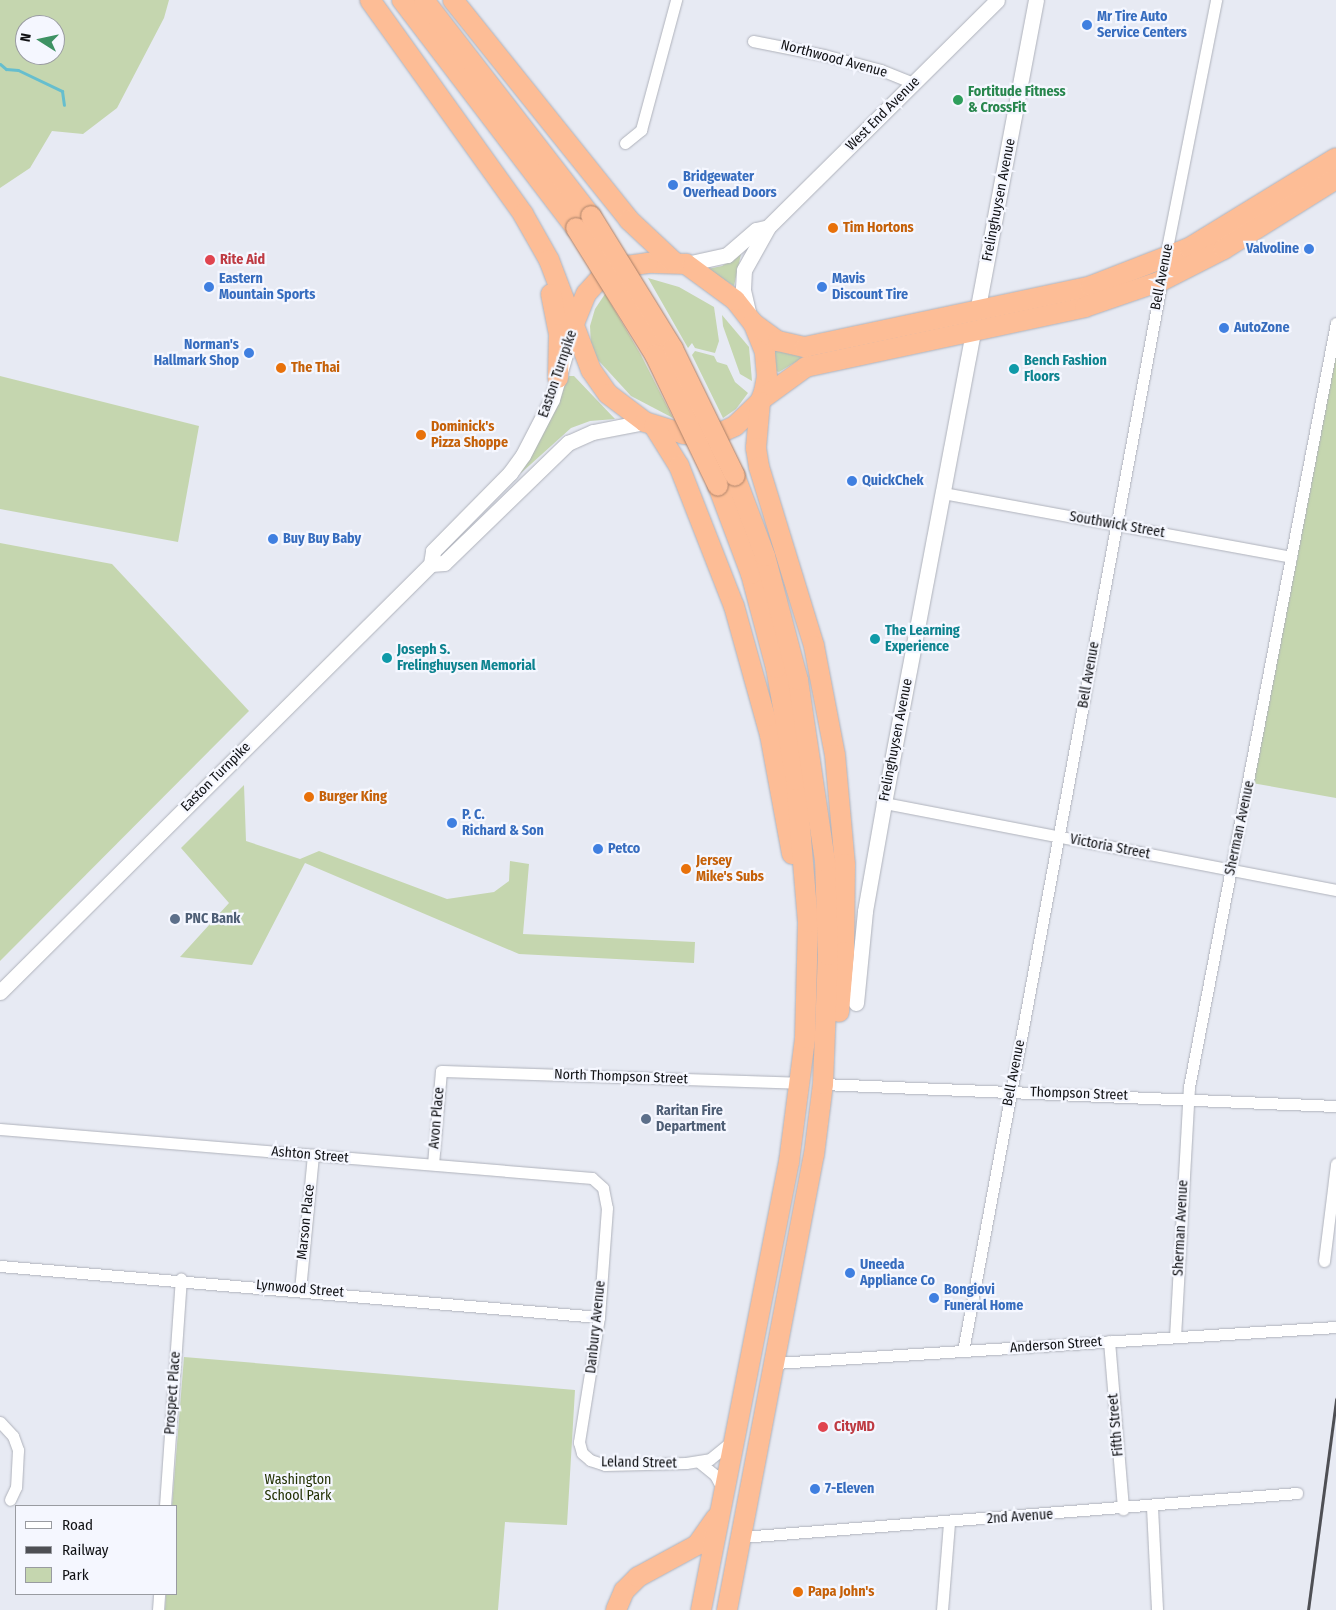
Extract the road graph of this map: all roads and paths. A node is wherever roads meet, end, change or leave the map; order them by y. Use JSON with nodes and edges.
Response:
{"nodes":[{"id":1,"x":370,"y":0,"type":"edge"},
{"id":2,"x":402,"y":0,"type":"edge"},
{"id":3,"x":424,"y":0,"type":"edge"},
{"id":4,"x":452,"y":0,"type":"edge"},
{"id":5,"x":676,"y":0,"type":"edge"},
{"id":6,"x":997,"y":0,"type":"edge"},
{"id":7,"x":1036,"y":0,"type":"edge"},
{"id":8,"x":1216,"y":0,"type":"edge"},
{"id":9,"x":753,"y":41,"type":"dead end"},
{"id":10,"x":914,"y":83,"type":"junction"},
{"id":11,"x":470,"y":141,"type":"junction"},
{"id":12,"x":624,"y":143,"type":"dead end"},
{"id":13,"x":1336,"y":158,"type":"edge"},
{"id":14,"x":1336,"y":178,"type":"edge"},
{"id":15,"x":584,"y":222,"type":"junction"},
{"id":16,"x":768,"y":226,"type":"junction"},
{"id":17,"x":1165,"y":259,"type":"junction"},
{"id":18,"x":680,"y":263,"type":"junction"},
{"id":19,"x":1161,"y":281,"type":"junction"},
{"id":20,"x":977,"y":312,"type":"junction"},
{"id":21,"x":751,"y":320,"type":"junction"},
{"id":22,"x":1336,"y":323,"type":"edge"},
{"id":23,"x":574,"y":324,"type":"junction"},
{"id":24,"x":973,"y":332,"type":"junction"},
{"id":25,"x":558,"y":378,"type":"junction"},
{"id":26,"x":761,"y":401,"type":"junction"},
{"id":27,"x":649,"y":424,"type":"junction"},
{"id":28,"x":727,"y":481,"type":"junction"},
{"id":29,"x":943,"y":493,"type":"junction"},
{"id":30,"x":1117,"y":525,"type":"junction"},
{"id":31,"x":1291,"y":557,"type":"junction"},
{"id":32,"x":431,"y":564,"type":"junction"},
{"id":33,"x":884,"y":803,"type":"junction"},
{"id":34,"x":1059,"y":837,"type":"junction"},
{"id":35,"x":1231,"y":870,"type":"junction"},
{"id":36,"x":1336,"y":890,"type":"edge"},
{"id":37,"x":807,"y":989,"type":"junction"},
{"id":38,"x":0,"y":992,"type":"edge"},
{"id":39,"x":856,"y":1003,"type":"dead end"},
{"id":40,"x":441,"y":1071,"type":"joint"},
{"id":41,"x":800,"y":1083,"type":"junction"},
{"id":42,"x":823,"y":1084,"type":"junction"},
{"id":43,"x":1010,"y":1091,"type":"junction"},
{"id":44,"x":1188,"y":1098,"type":"junction"},
{"id":45,"x":1336,"y":1106,"type":"edge"},
{"id":46,"x":0,"y":1130,"type":"edge"},
{"id":47,"x":313,"y":1155,"type":"junction"},
{"id":48,"x":433,"y":1164,"type":"junction"},
{"id":49,"x":1336,"y":1164,"type":"edge"},
{"id":50,"x":607,"y":1200,"type":"joint"},
{"id":51,"x":1324,"y":1261,"type":"dead end"},
{"id":52,"x":0,"y":1266,"type":"edge"},
{"id":53,"x":181,"y":1279,"type":"junction"},
{"id":54,"x":300,"y":1290,"type":"junction"},
{"id":55,"x":599,"y":1317,"type":"junction"},
{"id":56,"x":1336,"y":1327,"type":"edge"},
{"id":57,"x":1175,"y":1337,"type":"junction"},
{"id":58,"x":1109,"y":1341,"type":"junction"},
{"id":59,"x":963,"y":1351,"type":"junction"},
{"id":60,"x":776,"y":1363,"type":"junction"},
{"id":61,"x":0,"y":1422,"type":"edge"},
{"id":62,"x":735,"y":1438,"type":"junction"},
{"id":63,"x":582,"y":1453,"type":"joint"},
{"id":64,"x":699,"y":1462,"type":"junction"},
{"id":65,"x":1297,"y":1493,"type":"dead end"},
{"id":66,"x":10,"y":1500,"type":"dead end"},
{"id":67,"x":722,"y":1502,"type":"junction"},
{"id":68,"x":165,"y":1505,"type":"edge"},
{"id":69,"x":1152,"y":1507,"type":"junction"},
{"id":70,"x":1123,"y":1509,"type":"junction"},
{"id":71,"x":949,"y":1523,"type":"junction"},
{"id":72,"x":742,"y":1537,"type":"junction"},
{"id":73,"x":159,"y":1595,"type":"edge"},
{"id":74,"x":158,"y":1610,"type":"edge"},
{"id":75,"x":616,"y":1610,"type":"edge"},
{"id":76,"x":701,"y":1610,"type":"edge"},
{"id":77,"x":727,"y":1610,"type":"edge"},
{"id":78,"x":942,"y":1610,"type":"edge"},
{"id":79,"x":1157,"y":1610,"type":"edge"}],
"edges":[{"from":1,"to":11,"type":"highway"},
{"from":2,"to":15,"type":"highway"},
{"from":3,"to":15,"type":"highway"},
{"from":4,"to":18,"type":"highway"},
{"from":5,"to":12,"type":"street"},
{"from":6,"to":10,"type":"street","name":"West End Avenue"},
{"from":7,"to":20,"type":"street","name":"Frelinghuysen Avenue"},
{"from":8,"to":17,"type":"street","name":"Bell Avenue"},
{"from":9,"to":10,"type":"street","name":"Northwood Avenue"},
{"from":10,"to":16,"type":"street","name":"West End Avenue"},
{"from":11,"to":23,"type":"highway"},
{"from":11,"to":25,"type":"highway"},
{"from":13,"to":17,"type":"highway"},
{"from":14,"to":19,"type":"highway"},
{"from":15,"to":28,"type":"highway","bridge":true},
{"from":16,"to":18,"type":"street","name":"West End Avenue"},
{"from":16,"to":21,"type":"street","name":"West End Avenue"},
{"from":17,"to":19,"type":"street","name":"Bell Avenue"},
{"from":17,"to":20,"type":"highway"},
{"from":18,"to":21,"type":"highway"},
{"from":18,"to":23,"type":"highway"},
{"from":19,"to":24,"type":"highway"},
{"from":19,"to":30,"type":"street","name":"Bell Avenue"},
{"from":20,"to":21,"type":"highway"},
{"from":21,"to":26,"type":"highway"},
{"from":22,"to":31,"type":"street","name":"Sherman Avenue"},
{"from":23,"to":25,"type":"street","name":"Easton Turnpike"},
{"from":23,"to":27,"type":"highway"},
{"from":24,"to":26,"type":"highway"},
{"from":24,"to":29,"type":"street","name":"Frelinghuysen Avenue"},
{"from":25,"to":32,"type":"street","name":"Easton Turnpike"},
{"from":26,"to":27,"type":"highway"},
{"from":26,"to":42,"type":"highway"},
{"from":27,"to":32,"type":"street","name":"Easton Turnpike"},
{"from":27,"to":37,"type":"highway"},
{"from":28,"to":37,"type":"highway"},
{"from":28,"to":42,"type":"highway"},
{"from":29,"to":30,"type":"street","name":"Southwick Street"},
{"from":29,"to":33,"type":"street","name":"Frelinghuysen Avenue"},
{"from":30,"to":31,"type":"street","name":"Southwick Street"},
{"from":30,"to":34,"type":"street","name":"Bell Avenue"},
{"from":31,"to":35,"type":"street","name":"Sherman Avenue"},
{"from":32,"to":38,"type":"street","name":"Easton Turnpike"},
{"from":33,"to":34,"type":"street","name":"Victoria Street"},
{"from":33,"to":39,"type":"street","name":"Frelinghuysen Avenue"},
{"from":34,"to":35,"type":"street","name":"Victoria Street"},
{"from":34,"to":43,"type":"street","name":"Bell Avenue"},
{"from":35,"to":36,"type":"street","name":"Victoria Street"},
{"from":35,"to":44,"type":"street","name":"Sherman Avenue"},
{"from":37,"to":41,"type":"highway"},
{"from":40,"to":41,"type":"street","name":"North Thompson Street"},
{"from":40,"to":48,"type":"street","name":"Avon Place"},
{"from":41,"to":62,"type":"highway"},
{"from":42,"to":43,"type":"street","name":"Thompson Street"},
{"from":42,"to":60,"type":"highway"},
{"from":43,"to":44,"type":"street","name":"Thompson Street"},
{"from":43,"to":59,"type":"street","name":"Bell Avenue"},
{"from":44,"to":45,"type":"street","name":"Thompson Street"},
{"from":44,"to":57,"type":"street","name":"Sherman Avenue"},
{"from":46,"to":47,"type":"street","name":"Ashton Street"},
{"from":47,"to":48,"type":"street","name":"Ashton Street"},
{"from":47,"to":54,"type":"street","name":"Marson Place"},
{"from":48,"to":50,"type":"street","name":"Ashton Street"},
{"from":49,"to":51,"type":"street"},
{"from":50,"to":55,"type":"street","name":"Danbury Avenue"},
{"from":52,"to":53,"type":"street","name":"Lynwood Street"},
{"from":53,"to":54,"type":"street","name":"Lynwood Street"},
{"from":53,"to":68,"type":"street","name":"Prospect Place"},
{"from":54,"to":55,"type":"street","name":"Lynwood Street"},
{"from":55,"to":63,"type":"street","name":"Danbury Avenue"},
{"from":56,"to":57,"type":"street","name":"Anderson Street"},
{"from":57,"to":58,"type":"street","name":"Anderson Street"},
{"from":58,"to":59,"type":"street","name":"Anderson Street"},
{"from":58,"to":70,"type":"street","name":"Fifth Street"},
{"from":59,"to":60,"type":"street","name":"Anderson Street"},
{"from":60,"to":72,"type":"highway"},
{"from":61,"to":66,"type":"street"},
{"from":62,"to":64,"type":"street","name":"Leland Street"},
{"from":62,"to":67,"type":"highway"},
{"from":63,"to":64,"type":"street","name":"Leland Street"},
{"from":64,"to":67,"type":"street"},
{"from":65,"to":69,"type":"street","name":"2nd Avenue"},
{"from":67,"to":75,"type":"highway"},
{"from":67,"to":76,"type":"highway"},
{"from":69,"to":70,"type":"street","name":"2nd Avenue"},
{"from":69,"to":79,"type":"street"},
{"from":70,"to":71,"type":"street","name":"2nd Avenue"},
{"from":71,"to":72,"type":"street","name":"2nd Avenue"},
{"from":71,"to":78,"type":"street"},
{"from":72,"to":77,"type":"highway"},
{"from":73,"to":74,"type":"street"}]}
